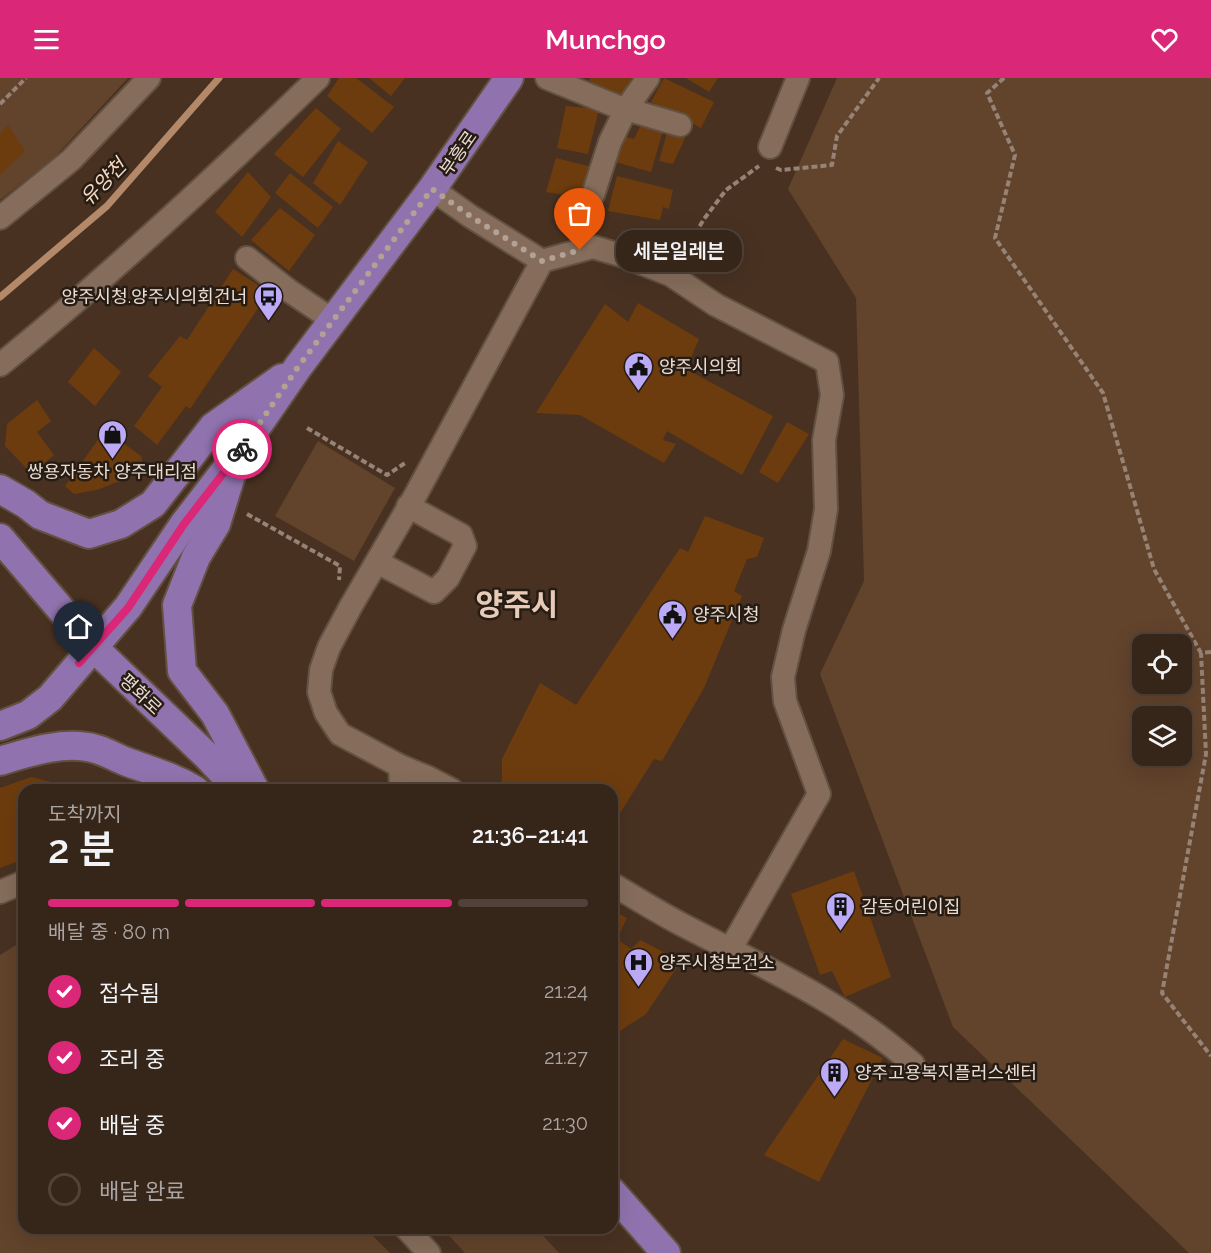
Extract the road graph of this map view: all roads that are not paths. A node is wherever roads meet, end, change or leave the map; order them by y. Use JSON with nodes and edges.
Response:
{"nodes":[{"id":1,"x":149,"y":78,"type":"edge"},
{"id":2,"x":318,"y":78,"type":"edge"},
{"id":3,"x":509,"y":78,"type":"edge"},
{"id":4,"x":547,"y":78,"type":"edge"},
{"id":5,"x":648,"y":78,"type":"edge"},
{"id":6,"x":798,"y":78,"type":"edge"},
{"id":7,"x":626,"y":109,"type":"junction"},
{"id":8,"x":680,"y":126,"type":"dead end"},
{"id":9,"x":768,"y":158,"type":"road end"},
{"id":10,"x":432,"y":189,"type":"junction"},
{"id":11,"x":34,"y":191,"type":"junction"},
{"id":12,"x":593,"y":195,"type":"dead end"},
{"id":13,"x":0,"y":218,"type":"edge"},
{"id":14,"x":0,"y":231,"type":"edge"},
{"id":15,"x":247,"y":258,"type":"dead end"},
{"id":16,"x":542,"y":261,"type":"junction"},
{"id":17,"x":334,"y":321,"type":"junction"},
{"id":18,"x":0,"y":366,"type":"edge"},
{"id":19,"x":298,"y":367,"type":"junction"},
{"id":20,"x":238,"y":454,"type":"junction"},
{"id":21,"x":0,"y":489,"type":"edge"},
{"id":22,"x":408,"y":506,"type":"junction"},
{"id":23,"x":0,"y":538,"type":"edge"},
{"id":24,"x":377,"y":562,"type":"junction"},
{"id":25,"x":93,"y":647,"type":"junction"},
{"id":26,"x":0,"y":726,"type":"edge"},
{"id":27,"x":0,"y":761,"type":"edge"},
{"id":28,"x":400,"y":766,"type":"junction"},
{"id":29,"x":185,"y":784,"type":"edge"},
{"id":30,"x":234,"y":784,"type":"edge"},
{"id":31,"x":252,"y":784,"type":"edge"},
{"id":32,"x":401,"y":784,"type":"edge"},
{"id":33,"x":440,"y":784,"type":"edge"},
{"id":34,"x":18,"y":884,"type":"edge"},
{"id":35,"x":618,"y":887,"type":"edge"},
{"id":36,"x":0,"y":892,"type":"edge"},
{"id":37,"x":731,"y":948,"type":"junction"},
{"id":38,"x":913,"y":1064,"type":"dead end"},
{"id":39,"x":618,"y":1199,"type":"edge"},
{"id":40,"x":412,"y":1234,"type":"edge"},
{"id":41,"x":429,"y":1253,"type":"edge"},
{"id":42,"x":666,"y":1253,"type":"edge"}],
"edges":[{"from":1,"to":11,"type":"street"},
{"from":2,"to":18,"type":"street"},
{"from":3,"to":10,"type":"main road","name":"부흥로"},
{"from":4,"to":7,"type":"street"},
{"from":5,"to":7,"type":"street"},
{"from":6,"to":9,"type":"street"},
{"from":7,"to":8,"type":"street"},
{"from":7,"to":12,"type":"street"},
{"from":10,"to":16,"type":"street"},
{"from":10,"to":17,"type":"main road","name":"부흥로"},
{"from":11,"to":13,"type":"street"},
{"from":11,"to":14,"type":"street"},
{"from":15,"to":17,"type":"street"},
{"from":16,"to":22,"type":"street"},
{"from":16,"to":37,"type":"street"},
{"from":17,"to":19,"type":"main road","name":"부흥로"},
{"from":19,"to":20,"type":"main road","name":"부흥로"},
{"from":19,"to":21,"type":"main road"},
{"from":20,"to":25,"type":"main road","name":"부흥로"},
{"from":20,"to":31,"type":"main road"},
{"from":22,"to":24,"type":"street"},
{"from":22,"to":24,"type":"street"},
{"from":23,"to":25,"type":"main road","name":"평화로"},
{"from":24,"to":28,"type":"street"},
{"from":25,"to":26,"type":"main road","name":"부흥로"},
{"from":25,"to":30,"type":"main road","name":"평화로"},
{"from":27,"to":29,"type":"main road"},
{"from":28,"to":32,"type":"street"},
{"from":28,"to":33,"type":"street"},
{"from":34,"to":36,"type":"street"},
{"from":35,"to":37,"type":"street"},
{"from":37,"to":38,"type":"street"},
{"from":39,"to":42,"type":"main road"},
{"from":40,"to":41,"type":"street"}]}
